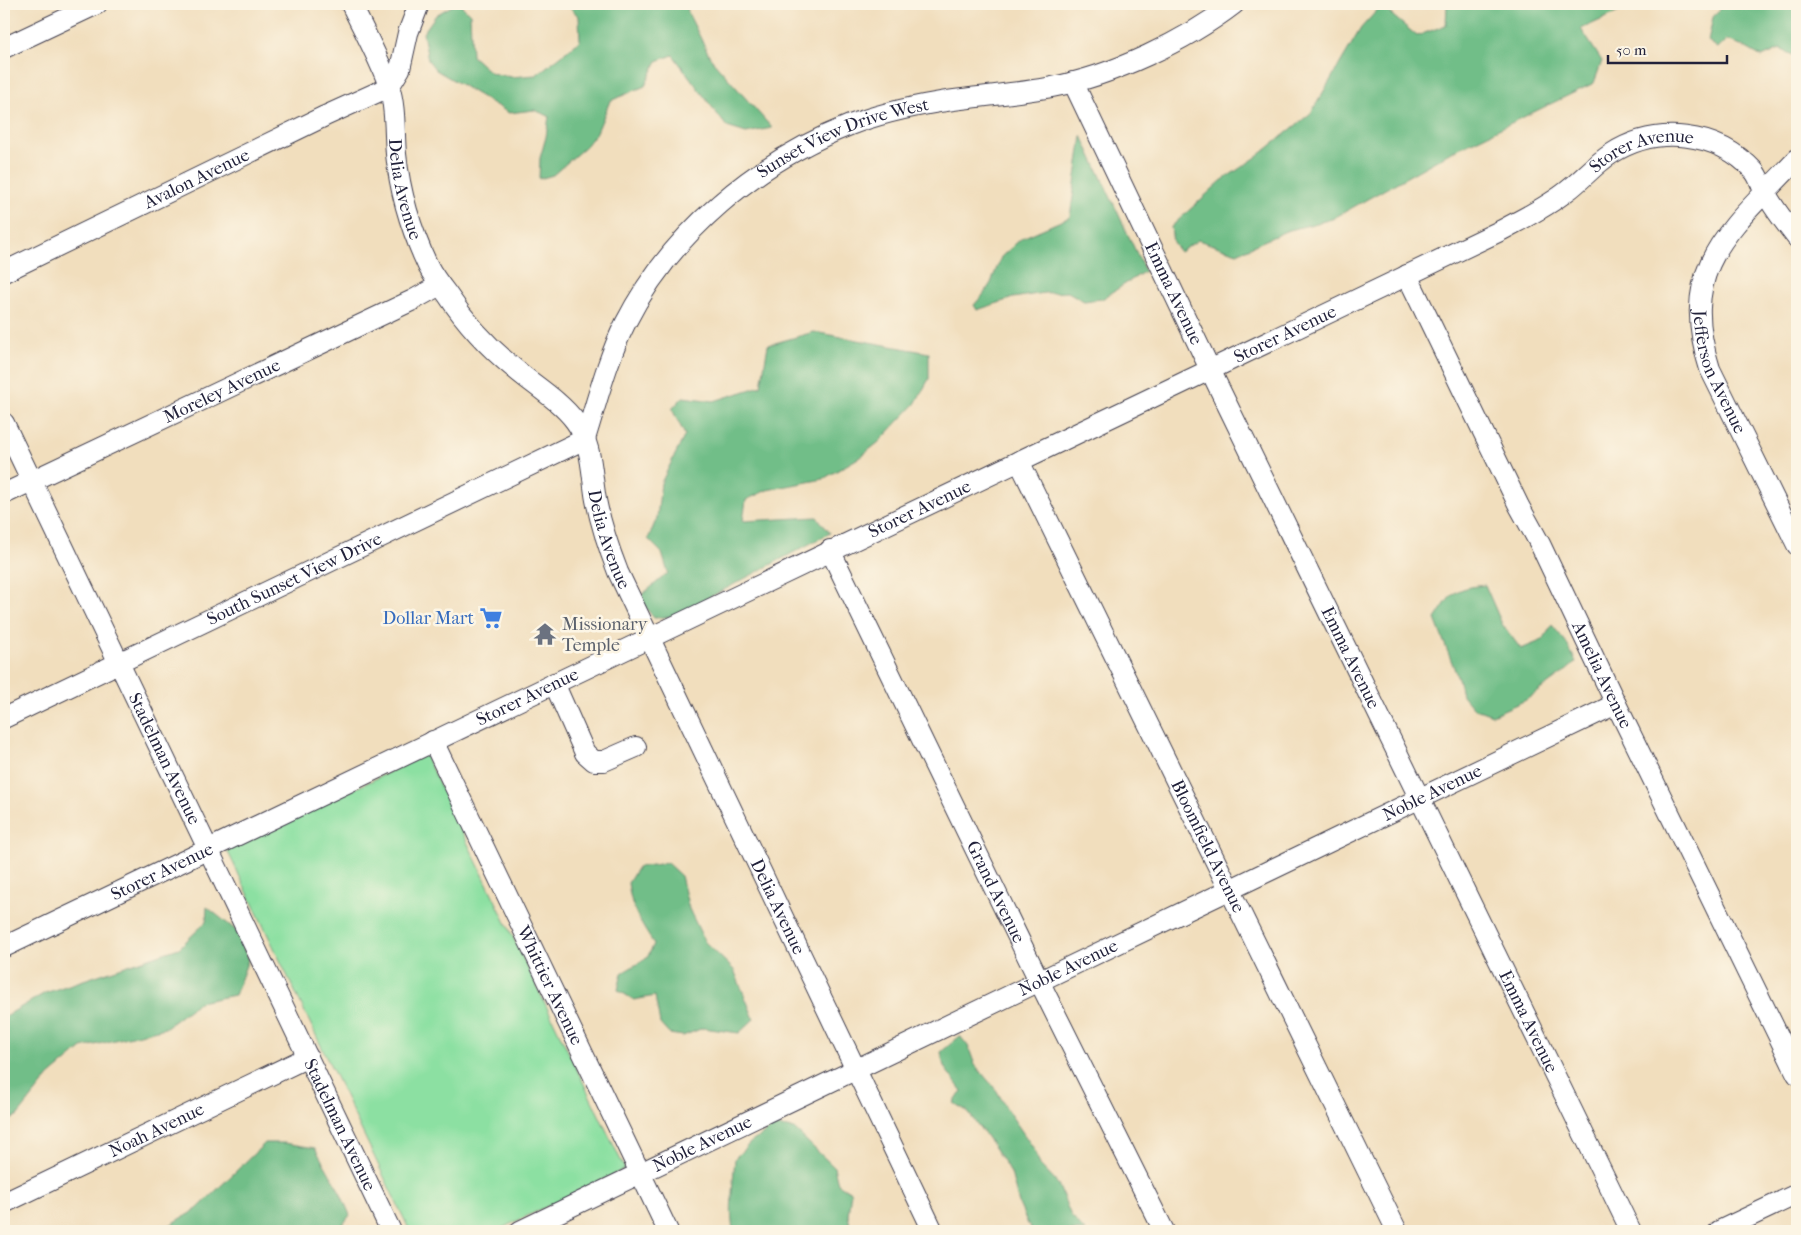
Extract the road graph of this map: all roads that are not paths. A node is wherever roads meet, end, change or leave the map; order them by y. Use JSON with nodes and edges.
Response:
{"nodes":[{"id":1,"x":97,"y":4,"type":"edge"},
{"id":2,"x":351,"y":4,"type":"edge"},
{"id":3,"x":419,"y":4,"type":"edge"},
{"id":4,"x":1234,"y":4,"type":"edge"},
{"id":5,"x":4,"y":48,"type":"edge"},
{"id":6,"x":1073,"y":82,"type":"junction"},
{"id":7,"x":389,"y":87,"type":"junction"},
{"id":8,"x":1797,"y":159,"type":"edge"},
{"id":9,"x":1765,"y":194,"type":"junction"},
{"id":10,"x":1797,"y":238,"type":"edge"},
{"id":11,"x":4,"y":272,"type":"edge"},
{"id":12,"x":1407,"y":275,"type":"junction"},
{"id":13,"x":440,"y":285,"type":"junction"},
{"id":14,"x":1211,"y":369,"type":"junction"},
{"id":15,"x":4,"y":423,"type":"edge"},
{"id":16,"x":585,"y":439,"type":"junction"},
{"id":17,"x":1019,"y":461,"type":"junction"},
{"id":18,"x":32,"y":481,"type":"junction"},
{"id":19,"x":4,"y":494,"type":"edge"},
{"id":20,"x":1797,"y":545,"type":"edge"},
{"id":21,"x":830,"y":550,"type":"junction"},
{"id":22,"x":648,"y":638,"type":"junction"},
{"id":23,"x":120,"y":663,"type":"junction"},
{"id":24,"x":554,"y":683,"type":"junction"},
{"id":25,"x":1616,"y":704,"type":"junction"},
{"id":26,"x":4,"y":718,"type":"edge"},
{"id":27,"x":433,"y":741,"type":"junction"},
{"id":28,"x":636,"y":747,"type":"dead end"},
{"id":29,"x":1420,"y":799,"type":"junction"},
{"id":30,"x":209,"y":849,"type":"junction"},
{"id":31,"x":1230,"y":890,"type":"junction"},
{"id":32,"x":4,"y":947,"type":"edge"},
{"id":33,"x":1039,"y":982,"type":"junction"},
{"id":34,"x":308,"y":1057,"type":"junction"},
{"id":35,"x":856,"y":1070,"type":"junction"},
{"id":36,"x":1797,"y":1074,"type":"edge"},
{"id":37,"x":639,"y":1173,"type":"junction"},
{"id":38,"x":1797,"y":1194,"type":"edge"},
{"id":39,"x":4,"y":1203,"type":"edge"},
{"id":40,"x":391,"y":1231,"type":"edge"},
{"id":41,"x":520,"y":1231,"type":"edge"},
{"id":42,"x":668,"y":1231,"type":"edge"},
{"id":43,"x":933,"y":1231,"type":"edge"},
{"id":44,"x":1164,"y":1231,"type":"edge"},
{"id":45,"x":1397,"y":1231,"type":"edge"},
{"id":46,"x":1631,"y":1231,"type":"edge"},
{"id":47,"x":1719,"y":1231,"type":"edge"}],
"edges":[{"from":1,"to":5,"type":"street"},
{"from":2,"to":7,"type":"street","name":"Delia Avenue"},
{"from":3,"to":7,"type":"street"},
{"from":4,"to":6,"type":"street","name":"Sunset View Drive West"},
{"from":6,"to":14,"type":"street","name":"Emma Avenue"},
{"from":6,"to":16,"type":"street","name":"Sunset View Drive West"},
{"from":7,"to":11,"type":"street","name":"Avalon Avenue"},
{"from":7,"to":13,"type":"street","name":"Delia Avenue"},
{"from":8,"to":9,"type":"street","name":"Jefferson Avenue"},
{"from":9,"to":10,"type":"street","name":"Storer Avenue"},
{"from":9,"to":12,"type":"street","name":"Storer Avenue"},
{"from":9,"to":20,"type":"street","name":"Jefferson Avenue"},
{"from":12,"to":14,"type":"street","name":"Storer Avenue"},
{"from":12,"to":25,"type":"street","name":"Amelia Avenue"},
{"from":13,"to":16,"type":"street","name":"Delia Avenue"},
{"from":13,"to":18,"type":"street","name":"Moreley Avenue"},
{"from":14,"to":17,"type":"street","name":"Storer Avenue"},
{"from":14,"to":29,"type":"street","name":"Emma Avenue"},
{"from":15,"to":18,"type":"street","name":"Stadelman Avenue"},
{"from":16,"to":22,"type":"street","name":"Delia Avenue"},
{"from":16,"to":23,"type":"street","name":"South Sunset View Drive"},
{"from":17,"to":21,"type":"street","name":"Storer Avenue"},
{"from":17,"to":31,"type":"street","name":"Bloomfield Avenue"},
{"from":18,"to":19,"type":"street","name":"Moreley Avenue"},
{"from":18,"to":23,"type":"street","name":"Stadelman Avenue"},
{"from":21,"to":22,"type":"street","name":"Storer Avenue"},
{"from":21,"to":33,"type":"street","name":"Grand Avenue"},
{"from":22,"to":24,"type":"street","name":"Storer Avenue"},
{"from":22,"to":35,"type":"street","name":"Delia Avenue"},
{"from":23,"to":26,"type":"street","name":"South Sunset View Drive"},
{"from":23,"to":30,"type":"street","name":"Stadelman Avenue"},
{"from":24,"to":27,"type":"street","name":"Storer Avenue"},
{"from":24,"to":28,"type":"street"},
{"from":25,"to":29,"type":"street","name":"Noble Avenue"},
{"from":25,"to":36,"type":"street","name":"Amelia Avenue"},
{"from":27,"to":30,"type":"street","name":"Storer Avenue"},
{"from":27,"to":37,"type":"street","name":"Whittier Avenue"},
{"from":29,"to":31,"type":"street","name":"Noble Avenue"},
{"from":29,"to":46,"type":"street","name":"Emma Avenue"},
{"from":30,"to":32,"type":"street","name":"Storer Avenue"},
{"from":30,"to":34,"type":"street","name":"Stadelman Avenue"},
{"from":31,"to":33,"type":"street","name":"Noble Avenue"},
{"from":31,"to":45,"type":"street","name":"Bloomfield Avenue"},
{"from":33,"to":35,"type":"street","name":"Noble Avenue"},
{"from":33,"to":44,"type":"street","name":"Grand Avenue"},
{"from":34,"to":39,"type":"street","name":"Noah Avenue"},
{"from":34,"to":40,"type":"street","name":"Stadelman Avenue"},
{"from":35,"to":37,"type":"street","name":"Noble Avenue"},
{"from":35,"to":43,"type":"street","name":"Delia Avenue"},
{"from":37,"to":41,"type":"street","name":"Noble Avenue"},
{"from":37,"to":42,"type":"street","name":"Whittier Avenue"},
{"from":38,"to":47,"type":"street"}]}
